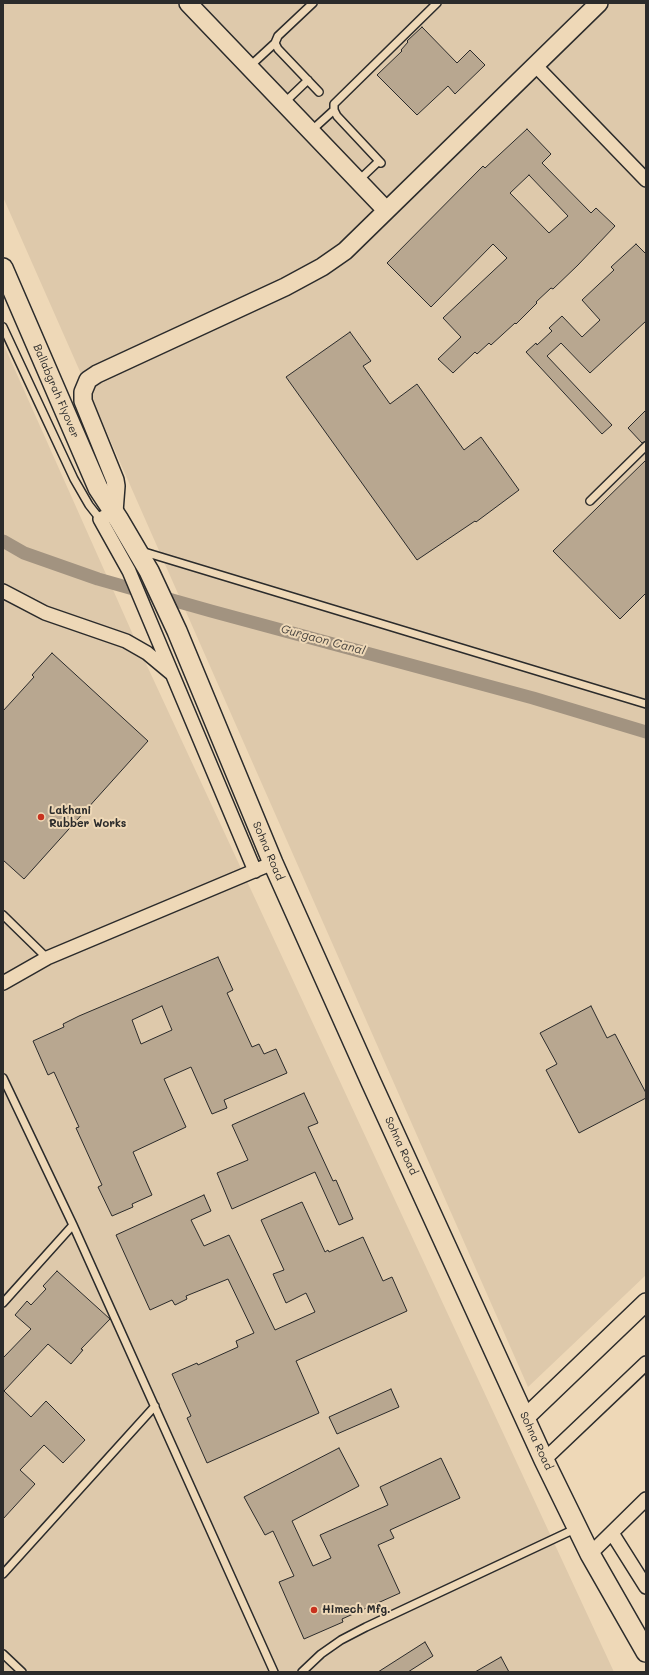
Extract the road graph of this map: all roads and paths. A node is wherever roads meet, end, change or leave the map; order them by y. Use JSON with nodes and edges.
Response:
{"nodes":[{"id":1,"x":188,"y":3,"type":"edge"},
{"id":2,"x":313,"y":3,"type":"edge"},
{"id":3,"x":437,"y":3,"type":"edge"},
{"id":4,"x":599,"y":3,"type":"edge"},
{"id":5,"x":275,"y":42,"type":"junction"},
{"id":6,"x":535,"y":65,"type":"junction"},
{"id":7,"x":249,"y":67,"type":"junction"},
{"id":8,"x":308,"y":80,"type":"junction"},
{"id":9,"x":319,"y":92,"type":"dead end"},
{"id":10,"x":284,"y":103,"type":"junction"},
{"id":11,"x":334,"y":110,"type":"junction"},
{"id":12,"x":311,"y":132,"type":"junction"},
{"id":13,"x":646,"y":180,"type":"edge"},
{"id":14,"x":358,"y":181,"type":"junction"},
{"id":15,"x":386,"y":210,"type":"junction"},
{"id":16,"x":3,"y":268,"type":"edge"},
{"id":17,"x":3,"y":327,"type":"edge"},
{"id":18,"x":646,"y":446,"type":"edge"},
{"id":19,"x":590,"y":501,"type":"dead end"},
{"id":20,"x":107,"y":515,"type":"junction"},
{"id":21,"x":137,"y":549,"type":"junction"},
{"id":22,"x":150,"y":571,"type":"joint"},
{"id":23,"x":3,"y":591,"type":"edge"},
{"id":24,"x":172,"y":674,"type":"junction"},
{"id":25,"x":646,"y":704,"type":"edge"},
{"id":26,"x":273,"y":863,"type":"junction"},
{"id":27,"x":254,"y":871,"type":"junction"},
{"id":28,"x":3,"y":915,"type":"edge"},
{"id":29,"x":47,"y":958,"type":"junction"},
{"id":30,"x":3,"y":983,"type":"edge"},
{"id":31,"x":3,"y":1078,"type":"edge"},
{"id":32,"x":73,"y":1225,"type":"junction"},
{"id":33,"x":3,"y":1302,"type":"edge"},
{"id":34,"x":646,"y":1302,"type":"edge"},
{"id":35,"x":646,"y":1363,"type":"edge"},
{"id":36,"x":155,"y":1406,"type":"junction"},
{"id":37,"x":525,"y":1418,"type":"junction"},
{"id":38,"x":544,"y":1460,"type":"junction"},
{"id":39,"x":646,"y":1499,"type":"edge"},
{"id":40,"x":577,"y":1528,"type":"junction"},
{"id":41,"x":612,"y":1532,"type":"junction"},
{"id":42,"x":590,"y":1554,"type":"junction"},
{"id":43,"x":3,"y":1574,"type":"edge"},
{"id":44,"x":646,"y":1587,"type":"edge"},
{"id":45,"x":646,"y":1652,"type":"edge"},
{"id":46,"x":3,"y":1654,"type":"edge"},
{"id":47,"x":22,"y":1672,"type":"edge"},
{"id":48,"x":274,"y":1672,"type":"edge"},
{"id":49,"x":302,"y":1672,"type":"edge"}],
"edges":[{"from":1,"to":7,"type":"street"},
{"from":2,"to":5,"type":"lane"},
{"from":3,"to":11,"type":"lane"},
{"from":4,"to":6,"type":"street"},
{"from":5,"to":7,"type":"lane"},
{"from":5,"to":8,"type":"lane"},
{"from":6,"to":13,"type":"street"},
{"from":6,"to":15,"type":"street"},
{"from":7,"to":10,"type":"street"},
{"from":8,"to":9,"type":"lane"},
{"from":8,"to":10,"type":"lane"},
{"from":10,"to":12,"type":"street"},
{"from":11,"to":12,"type":"lane"},
{"from":11,"to":14,"type":"lane"},
{"from":12,"to":14,"type":"street"},
{"from":14,"to":15,"type":"street"},
{"from":15,"to":20,"type":"street"},
{"from":16,"to":20,"type":"main road","name":"Ballabgrah Flyover"},
{"from":17,"to":20,"type":"lane"},
{"from":18,"to":19,"type":"lane"},
{"from":20,"to":21,"type":"main road","name":"Ballabgrah Flyover"},
{"from":20,"to":24,"type":"street"},
{"from":21,"to":22,"type":"main road","name":"Ballabgrah Flyover"},
{"from":21,"to":25,"type":"lane"},
{"from":22,"to":26,"type":"main road","name":"Sohna Road"},
{"from":23,"to":24,"type":"street"},
{"from":24,"to":27,"type":"street"},
{"from":26,"to":27,"type":"street"},
{"from":26,"to":37,"type":"main road","name":"Sohna Road"},
{"from":27,"to":29,"type":"street"},
{"from":28,"to":29,"type":"lane"},
{"from":29,"to":30,"type":"street"},
{"from":31,"to":32,"type":"lane"},
{"from":32,"to":33,"type":"lane"},
{"from":32,"to":36,"type":"lane"},
{"from":34,"to":37,"type":"street"},
{"from":35,"to":38,"type":"street"},
{"from":36,"to":43,"type":"lane"},
{"from":36,"to":48,"type":"lane"},
{"from":37,"to":38,"type":"main road","name":"Sohna Road"},
{"from":38,"to":40,"type":"main road","name":"Sohna Road"},
{"from":39,"to":41,"type":"street"},
{"from":40,"to":42,"type":"main road","name":"Sohna Road"},
{"from":40,"to":49,"type":"lane"},
{"from":41,"to":42,"type":"street"},
{"from":41,"to":44,"type":"street"},
{"from":42,"to":45,"type":"main road","name":"Sohna Road"},
{"from":46,"to":47,"type":"lane"}]}
